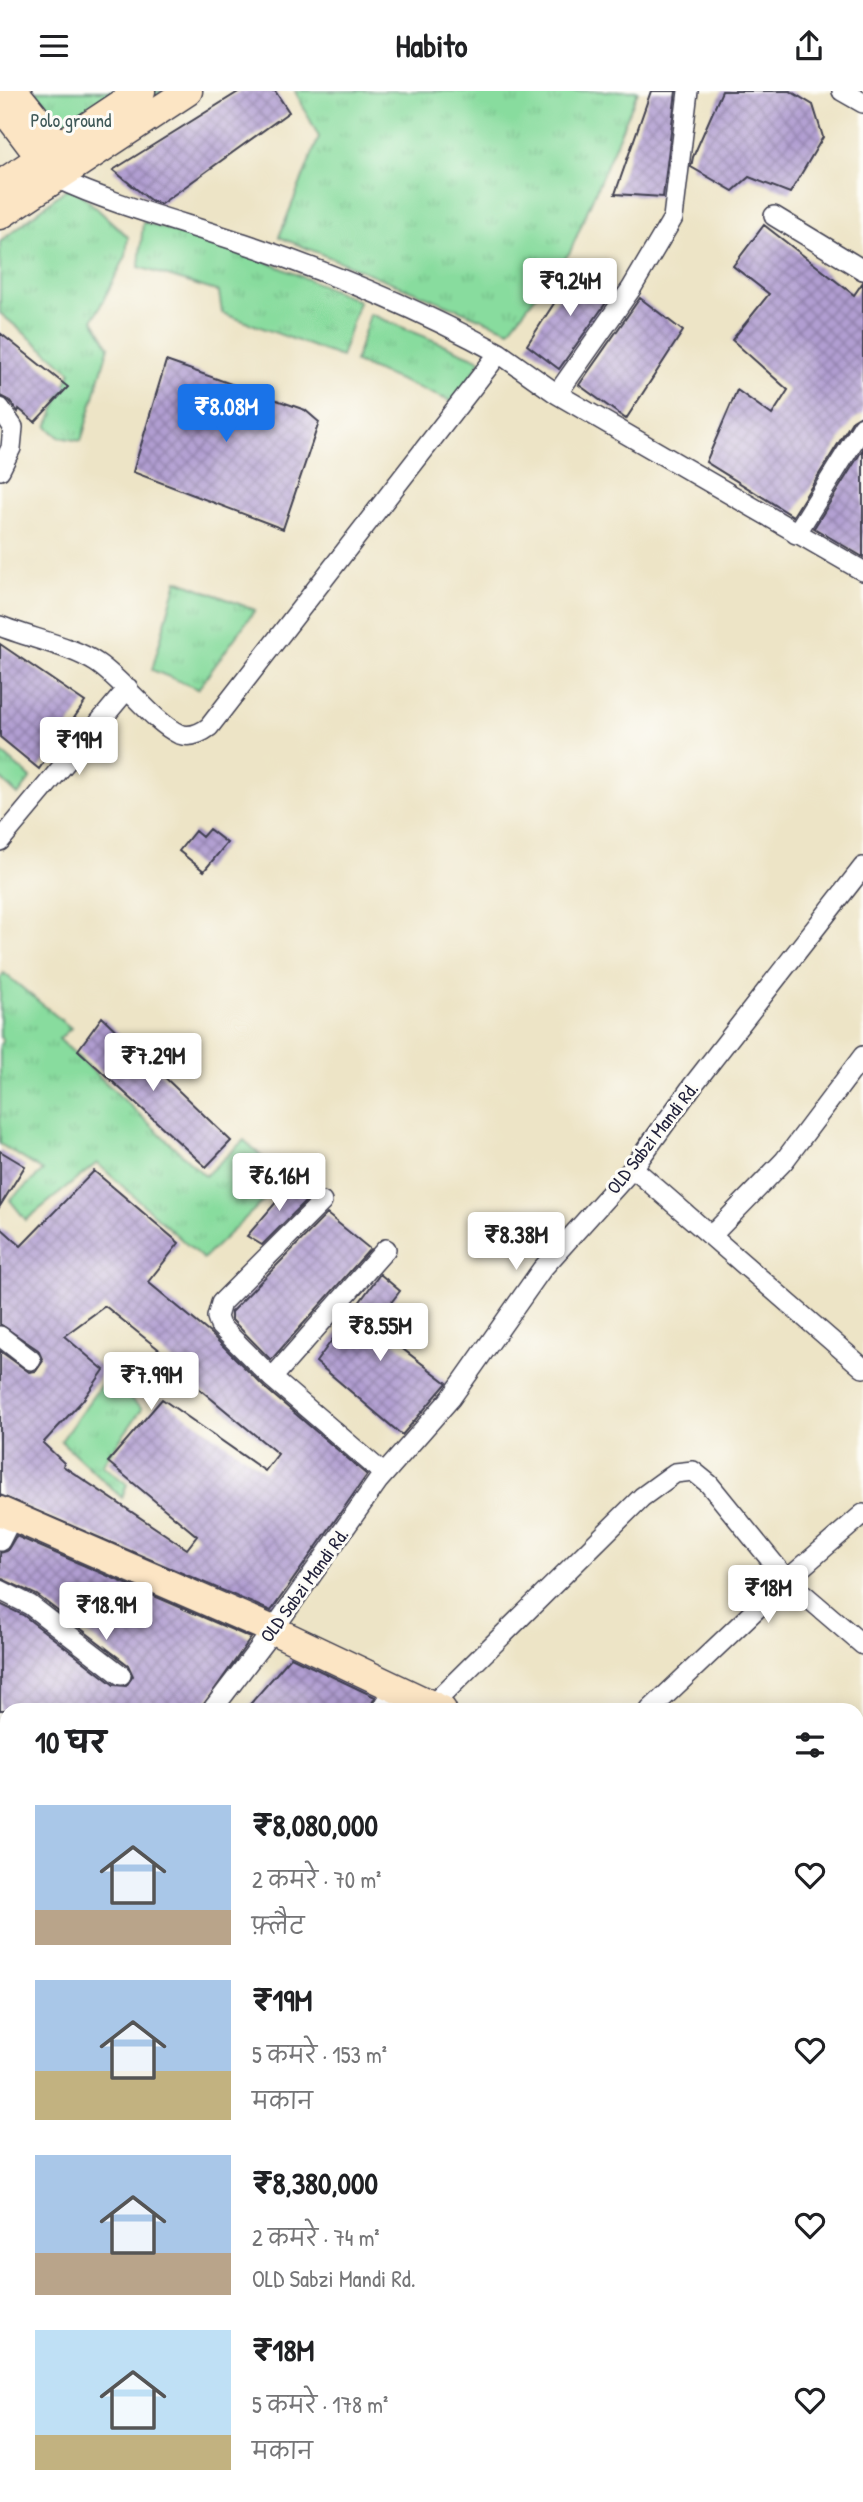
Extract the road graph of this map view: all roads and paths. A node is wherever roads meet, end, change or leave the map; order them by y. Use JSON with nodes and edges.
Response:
{"nodes":[{"id":1,"x":14,"y":91,"type":"edge"},
{"id":2,"x":141,"y":91,"type":"edge"},
{"id":3,"x":188,"y":91,"type":"edge"},
{"id":4,"x":688,"y":91,"type":"edge"},
{"id":5,"x":842,"y":91,"type":"edge"},
{"id":6,"x":863,"y":103,"type":"edge"},
{"id":7,"x":0,"y":104,"type":"edge"},
{"id":8,"x":58,"y":163,"type":"junction"},
{"id":9,"x":0,"y":185,"type":"edge"},
{"id":10,"x":0,"y":215,"type":"edge"},
{"id":11,"x":774,"y":216,"type":"dead end"},
{"id":12,"x":863,"y":270,"type":"edge"},
{"id":13,"x":499,"y":353,"type":"junction"},
{"id":14,"x":557,"y":394,"type":"junction"},
{"id":15,"x":0,"y":408,"type":"edge"},
{"id":16,"x":863,"y":426,"type":"edge"},
{"id":17,"x":0,"y":470,"type":"edge"},
{"id":18,"x":796,"y":534,"type":"junction"},
{"id":19,"x":863,"y":571,"type":"edge"},
{"id":20,"x":0,"y":626,"type":"edge"},
{"id":21,"x":128,"y":688,"type":"junction"},
{"id":22,"x":0,"y":841,"type":"edge"},
{"id":23,"x":863,"y":867,"type":"edge"},
{"id":24,"x":863,"y":1056,"type":"edge"},
{"id":25,"x":633,"y":1168,"type":"junction"},
{"id":26,"x":322,"y":1202,"type":"dead end"},
{"id":27,"x":711,"y":1236,"type":"junction"},
{"id":28,"x":386,"y":1249,"type":"dead end"},
{"id":29,"x":0,"y":1336,"type":"edge"},
{"id":30,"x":31,"y":1360,"type":"dead end"},
{"id":31,"x":863,"y":1367,"type":"edge"},
{"id":32,"x":272,"y":1378,"type":"junction"},
{"id":33,"x":384,"y":1474,"type":"junction"},
{"id":34,"x":863,"y":1514,"type":"edge"},
{"id":35,"x":4,"y":1523,"type":"edge"},
{"id":36,"x":787,"y":1580,"type":"junction"},
{"id":37,"x":0,"y":1590,"type":"edge"},
{"id":38,"x":273,"y":1630,"type":"junction"},
{"id":39,"x":863,"y":1645,"type":"edge"},
{"id":40,"x":121,"y":1675,"type":"dead end"},
{"id":41,"x":389,"y":1699,"type":"edge"},
{"id":42,"x":217,"y":1703,"type":"edge"},
{"id":43,"x":413,"y":1703,"type":"edge"},
{"id":44,"x":441,"y":1703,"type":"edge"},
{"id":45,"x":657,"y":1703,"type":"edge"}],
"edges":[{"from":1,"to":8,"type":"main road"},
{"from":2,"to":8,"type":"main road"},
{"from":3,"to":8,"type":"main road"},
{"from":4,"to":14,"type":"street"},
{"from":5,"to":6,"type":"street"},
{"from":7,"to":8,"type":"main road"},
{"from":8,"to":9,"type":"main road"},
{"from":8,"to":10,"type":"main road"},
{"from":8,"to":13,"type":"street"},
{"from":11,"to":12,"type":"street"},
{"from":13,"to":14,"type":"street"},
{"from":13,"to":21,"type":"street"},
{"from":14,"to":18,"type":"street"},
{"from":15,"to":17,"type":"street"},
{"from":16,"to":18,"type":"street"},
{"from":18,"to":19,"type":"street"},
{"from":20,"to":21,"type":"street"},
{"from":21,"to":22,"type":"street"},
{"from":23,"to":25,"type":"street","name":"OLD Sabzi Mandi Rd."},
{"from":24,"to":27,"type":"street"},
{"from":25,"to":27,"type":"street"},
{"from":25,"to":33,"type":"street","name":"OLD Sabzi Mandi Rd."},
{"from":26,"to":32,"type":"street"},
{"from":27,"to":31,"type":"street"},
{"from":28,"to":32,"type":"street"},
{"from":29,"to":30,"type":"street"},
{"from":32,"to":33,"type":"street"},
{"from":33,"to":38,"type":"street","name":"OLD Sabzi Mandi Rd."},
{"from":34,"to":36,"type":"street"},
{"from":35,"to":38,"type":"main road"},
{"from":36,"to":39,"type":"street"},
{"from":36,"to":44,"type":"street"},
{"from":36,"to":45,"type":"street"},
{"from":37,"to":40,"type":"street"},
{"from":38,"to":41,"type":"main road"},
{"from":38,"to":42,"type":"street","name":"OLD Sabzi Mandi Rd."},
{"from":41,"to":43,"type":"main road"}]}
